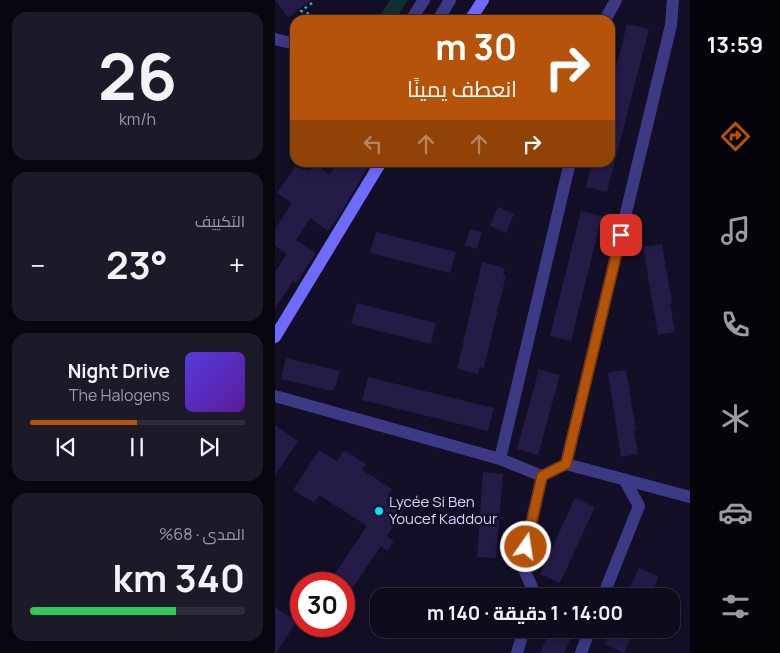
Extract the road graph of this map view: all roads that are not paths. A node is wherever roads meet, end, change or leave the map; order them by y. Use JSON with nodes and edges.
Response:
{"nodes":[{"id":1,"x":424,"y":0,"type":"edge"},
{"id":2,"x":450,"y":0,"type":"edge"},
{"id":3,"x":483,"y":0,"type":"edge"},
{"id":4,"x":616,"y":0,"type":"edge"},
{"id":5,"x":673,"y":0,"type":"edge"},
{"id":6,"x":414,"y":15,"type":"edge"},
{"id":7,"x":441,"y":15,"type":"edge"},
{"id":8,"x":473,"y":15,"type":"edge"},
{"id":9,"x":608,"y":15,"type":"edge"},
{"id":10,"x":275,"y":39,"type":"edge"},
{"id":11,"x":290,"y":43,"type":"edge"},
{"id":12,"x":378,"y":167,"type":"edge"},
{"id":13,"x":568,"y":167,"type":"edge"},
{"id":14,"x":275,"y":337,"type":"edge"},
{"id":15,"x":275,"y":396,"type":"edge"},
{"id":16,"x":500,"y":459,"type":"junction"},
{"id":17,"x":566,"y":464,"type":"junction"},
{"id":18,"x":542,"y":476,"type":"junction"},
{"id":19,"x":624,"y":479,"type":"junction"},
{"id":20,"x":690,"y":497,"type":"edge"},
{"id":21,"x":532,"y":588,"type":"edge"},
{"id":22,"x":606,"y":588,"type":"edge"},
{"id":23,"x":521,"y":638,"type":"edge"},
{"id":24,"x":587,"y":638,"type":"edge"},
{"id":25,"x":517,"y":653,"type":"edge"},
{"id":26,"x":581,"y":653,"type":"edge"}],
"edges":[{"from":1,"to":6,"type":"street"},
{"from":2,"to":7,"type":"street"},
{"from":3,"to":8,"type":"main road"},
{"from":4,"to":9,"type":"street"},
{"from":5,"to":17,"type":"street"},
{"from":10,"to":11,"type":"street"},
{"from":12,"to":14,"type":"main road"},
{"from":13,"to":16,"type":"street"},
{"from":15,"to":16,"type":"street"},
{"from":16,"to":18,"type":"street"},
{"from":17,"to":18,"type":"street"},
{"from":17,"to":19,"type":"street"},
{"from":18,"to":21,"type":"street"},
{"from":19,"to":20,"type":"street"},
{"from":19,"to":22,"type":"street"},
{"from":23,"to":25,"type":"street"},
{"from":24,"to":26,"type":"street"}]}
